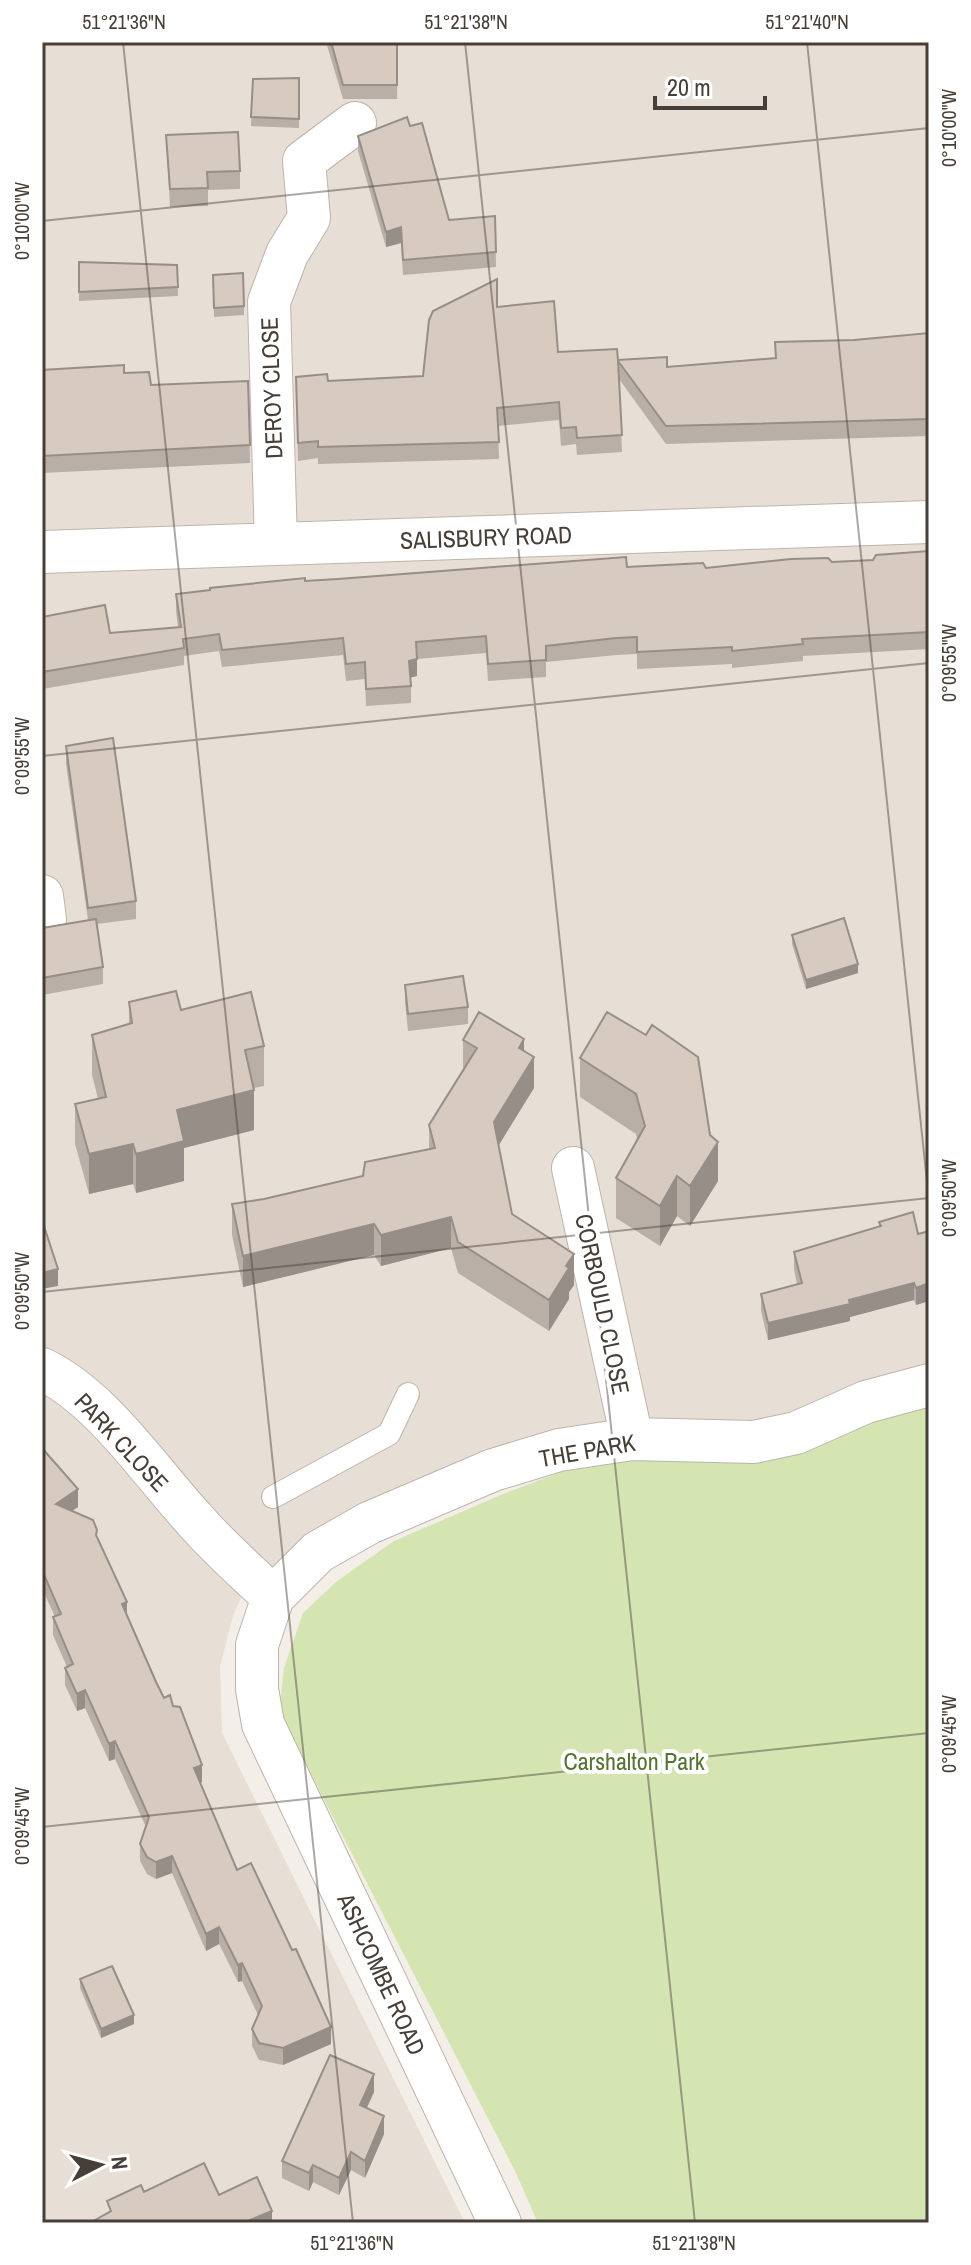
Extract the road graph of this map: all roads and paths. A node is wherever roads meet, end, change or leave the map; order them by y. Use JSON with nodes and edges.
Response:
{"nodes":[{"id":1,"x":355,"y":123,"type":"dead end"},
{"id":2,"x":929,"y":522,"type":"edge"},
{"id":3,"x":276,"y":544,"type":"junction"},
{"id":4,"x":42,"y":552,"type":"edge"},
{"id":5,"x":573,"y":1168,"type":"dead end"},
{"id":6,"x":42,"y":1369,"type":"edge"},
{"id":7,"x":929,"y":1385,"type":"edge"},
{"id":8,"x":408,"y":1394,"type":"dead end"},
{"id":9,"x":632,"y":1439,"type":"junction"},
{"id":10,"x":273,"y":1497,"type":"dead end"},
{"id":11,"x":273,"y":1597,"type":"junction"},
{"id":12,"x":263,"y":1724,"type":"joint"},
{"id":13,"x":487,"y":2219,"type":"edge"}],
"edges":[{"from":1,"to":3,"type":"street","name":"DEROY CLOSE"},
{"from":2,"to":3,"type":"street","name":"SALISBURY ROAD"},
{"from":3,"to":4,"type":"street","name":"SALISBURY ROAD"},
{"from":5,"to":9,"type":"street","name":"CORBOULD CLOSE"},
{"from":6,"to":11,"type":"street","name":"PARK CLOSE"},
{"from":7,"to":9,"type":"street","name":"THE PARK"},
{"from":8,"to":10,"type":"lane"},
{"from":9,"to":11,"type":"street","name":"THE PARK"},
{"from":11,"to":12,"type":"street","name":"THE PARK"},
{"from":12,"to":13,"type":"street","name":"ASHCOMBE ROAD"}]}
